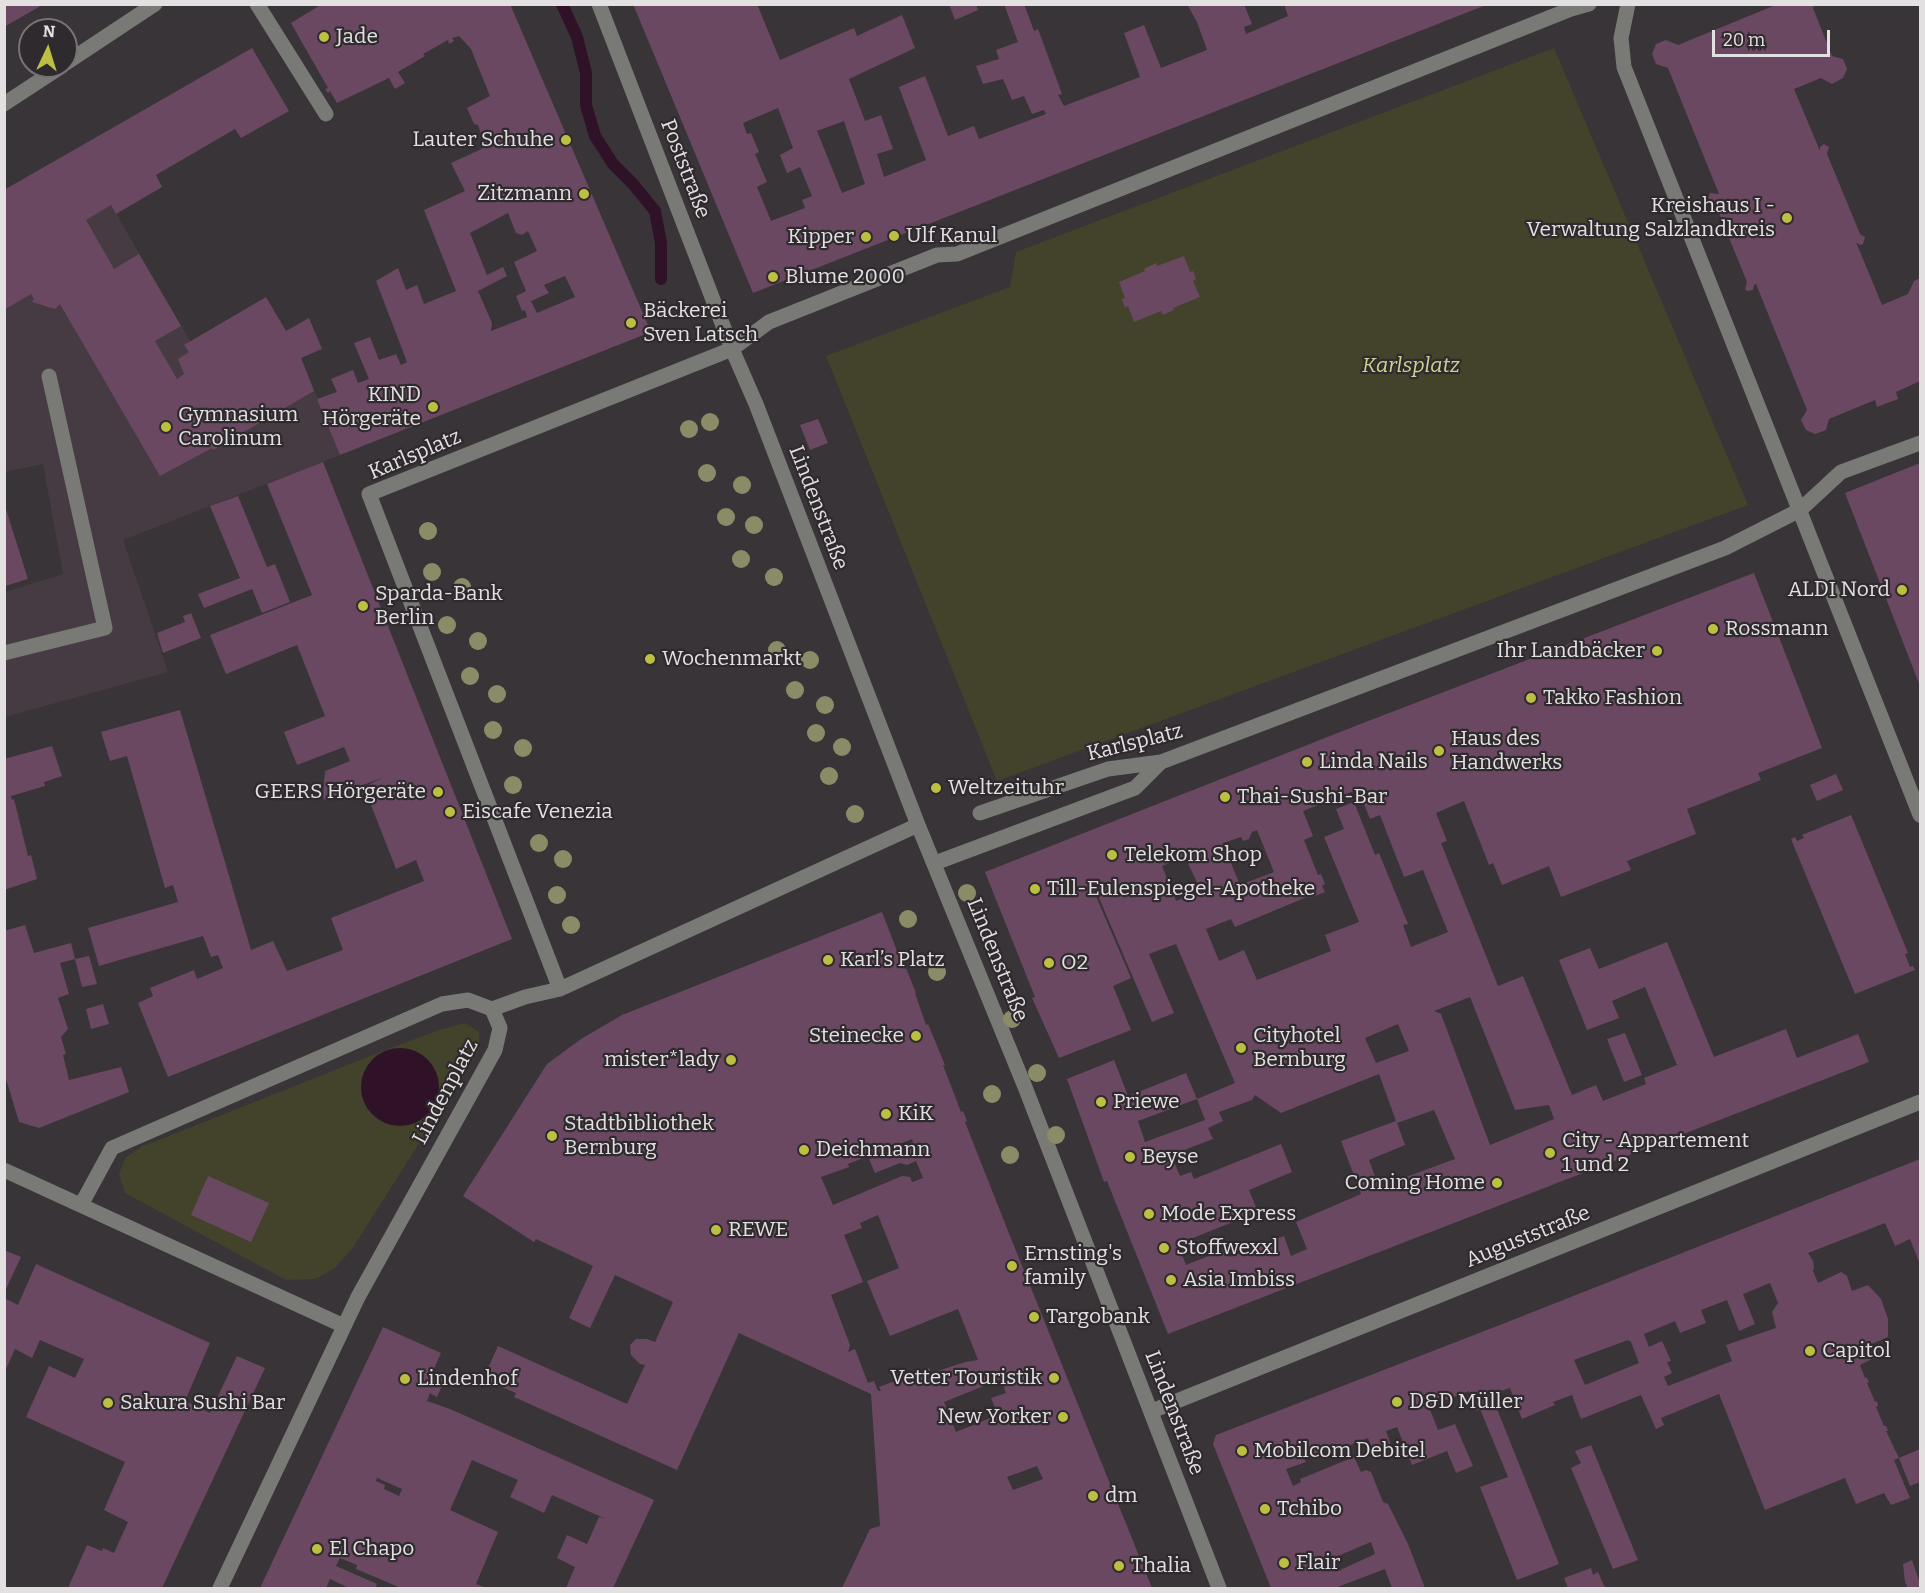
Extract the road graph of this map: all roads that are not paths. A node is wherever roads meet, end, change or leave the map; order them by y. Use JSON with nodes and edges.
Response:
{"nodes":[{"id":1,"x":155,"y":4,"type":"edge"},
{"id":2,"x":257,"y":4,"type":"edge"},
{"id":3,"x":599,"y":4,"type":"edge"},
{"id":4,"x":1589,"y":4,"type":"edge"},
{"id":5,"x":1628,"y":4,"type":"edge"},
{"id":6,"x":78,"y":55,"type":"edge"},
{"id":7,"x":44,"y":78,"type":"edge"},
{"id":8,"x":4,"y":104,"type":"edge"},
{"id":9,"x":326,"y":114,"type":"dead end"},
{"id":10,"x":732,"y":349,"type":"junction"},
{"id":11,"x":49,"y":376,"type":"dead end"},
{"id":12,"x":1920,"y":443,"type":"edge"},
{"id":13,"x":1800,"y":510,"type":"junction"},
{"id":14,"x":4,"y":653,"type":"edge"},
{"id":15,"x":1161,"y":762,"type":"junction"},
{"id":16,"x":980,"y":813,"type":"dead end"},
{"id":17,"x":1920,"y":815,"type":"edge"},
{"id":18,"x":918,"y":825,"type":"junction"},
{"id":19,"x":935,"y":864,"type":"junction"},
{"id":20,"x":560,"y":989,"type":"junction"},
{"id":21,"x":492,"y":1009,"type":"junction"},
{"id":22,"x":1920,"y":1102,"type":"edge"},
{"id":23,"x":4,"y":1170,"type":"edge"},
{"id":24,"x":81,"y":1205,"type":"junction"},
{"id":25,"x":344,"y":1326,"type":"junction"},
{"id":26,"x":1152,"y":1411,"type":"junction"},
{"id":27,"x":220,"y":1588,"type":"edge"},
{"id":28,"x":1219,"y":1588,"type":"edge"}],
"edges":[{"from":1,"to":6,"type":"street"},
{"from":2,"to":9,"type":"street"},
{"from":3,"to":10,"type":"street","name":"Poststraße"},
{"from":4,"to":10,"type":"street"},
{"from":5,"to":13,"type":"street"},
{"from":7,"to":8,"type":"street"},
{"from":10,"to":18,"type":"street","name":"Lindenstraße"},
{"from":10,"to":20,"type":"street","name":"Karlsplatz"},
{"from":11,"to":14,"type":"street"},
{"from":12,"to":13,"type":"street","name":"Karlsplatz"},
{"from":13,"to":15,"type":"street","name":"Karlsplatz"},
{"from":13,"to":17,"type":"street"},
{"from":15,"to":16,"type":"street","name":"Karlsplatz"},
{"from":15,"to":19,"type":"street"},
{"from":18,"to":19,"type":"street","name":"Lindenstraße"},
{"from":18,"to":20,"type":"street"},
{"from":19,"to":26,"type":"street","name":"Lindenstraße"},
{"from":20,"to":21,"type":"street"},
{"from":21,"to":24,"type":"street"},
{"from":21,"to":25,"type":"street","name":"Lindenplatz"},
{"from":22,"to":26,"type":"street","name":"Auguststraße"},
{"from":23,"to":24,"type":"street"},
{"from":24,"to":25,"type":"street"},
{"from":25,"to":27,"type":"street","name":"Lindenplatz"},
{"from":26,"to":28,"type":"street","name":"Lindenstraße"}]}
